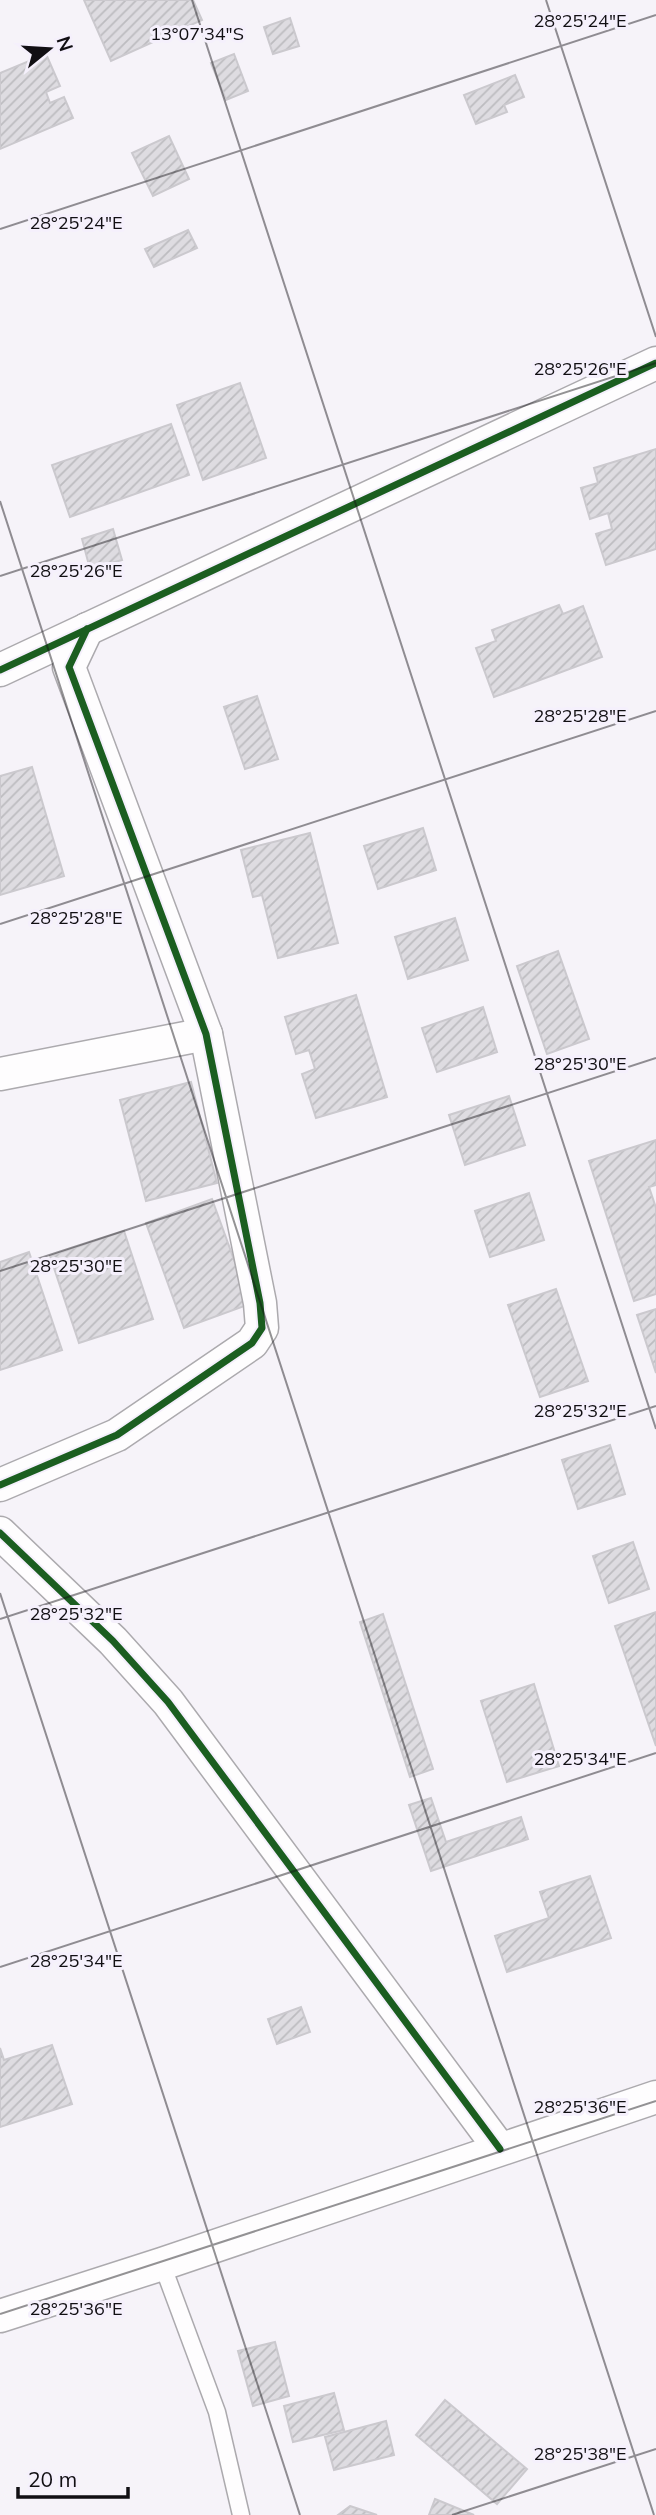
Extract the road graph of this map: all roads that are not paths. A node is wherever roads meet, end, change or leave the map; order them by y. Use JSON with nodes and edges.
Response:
{"nodes":[{"id":1,"x":656,"y":363,"type":"edge"},
{"id":2,"x":87,"y":629,"type":"junction"},
{"id":3,"x":0,"y":670,"type":"edge"},
{"id":4,"x":206,"y":1034,"type":"junction"},
{"id":5,"x":0,"y":1074,"type":"edge"},
{"id":6,"x":0,"y":1485,"type":"edge"},
{"id":7,"x":0,"y":1533,"type":"edge"},
{"id":8,"x":656,"y":2097,"type":"edge"},
{"id":9,"x":500,"y":2149,"type":"junction"},
{"id":10,"x":162,"y":2264,"type":"junction"},
{"id":11,"x":0,"y":2316,"type":"edge"},
{"id":12,"x":242,"y":2515,"type":"edge"}],
"edges":[{"from":1,"to":2,"type":"street"},
{"from":2,"to":3,"type":"street"},
{"from":2,"to":4,"type":"street"},
{"from":4,"to":5,"type":"street"},
{"from":4,"to":6,"type":"street"},
{"from":7,"to":9,"type":"street"},
{"from":8,"to":9,"type":"street"},
{"from":9,"to":10,"type":"street"},
{"from":10,"to":11,"type":"street"},
{"from":10,"to":12,"type":"lane"}]}
